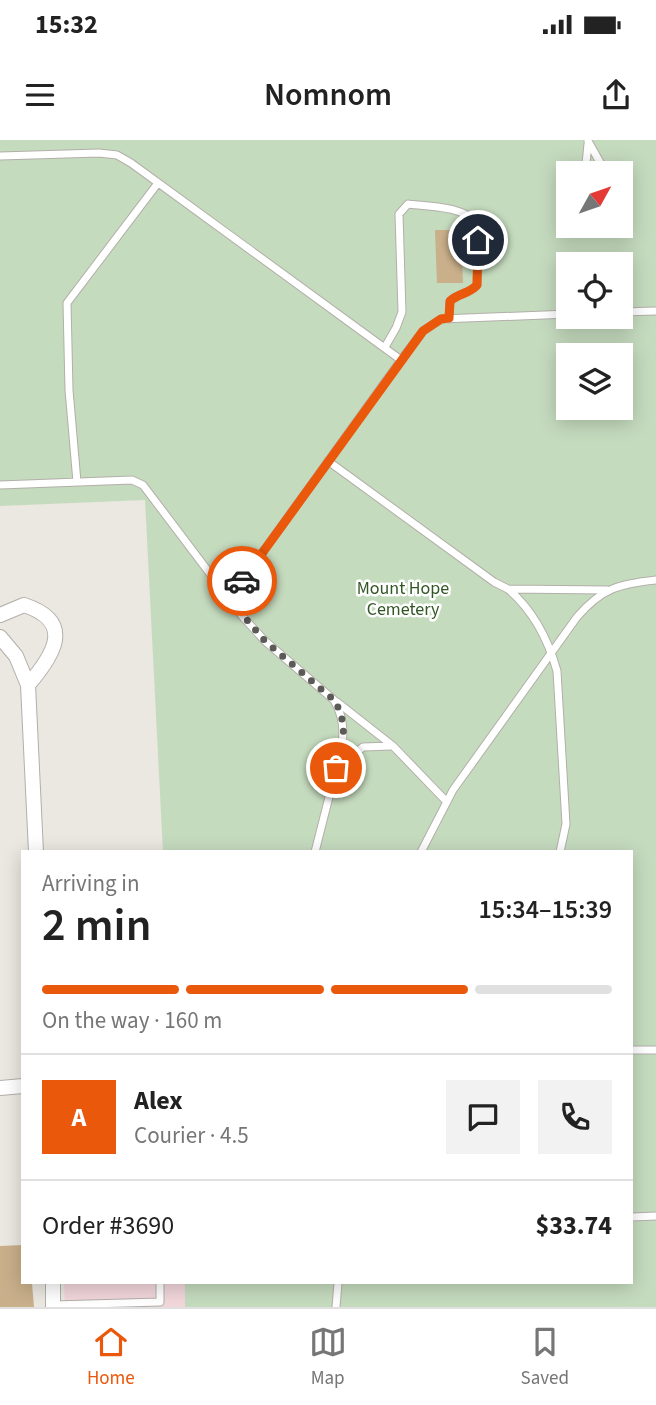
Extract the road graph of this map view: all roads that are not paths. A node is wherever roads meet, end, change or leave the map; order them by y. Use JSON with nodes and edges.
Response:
{"nodes":[{"id":1,"x":588,"y":140,"type":"edge"},
{"id":2,"x":0,"y":156,"type":"edge"},
{"id":3,"x":586,"y":161,"type":"edge"},
{"id":4,"x":599,"y":161,"type":"edge"},
{"id":5,"x":158,"y":183,"type":"junction"},
{"id":6,"x":656,"y":311,"type":"edge"},
{"id":7,"x":633,"y":312,"type":"edge"},
{"id":8,"x":556,"y":314,"type":"edge"},
{"id":9,"x":449,"y":318,"type":"junction"},
{"id":10,"x":385,"y":347,"type":"junction"},
{"id":11,"x":401,"y":359,"type":"junction"},
{"id":12,"x":328,"y":461,"type":"junction"},
{"id":13,"x":76,"y":482,"type":"junction"},
{"id":14,"x":0,"y":485,"type":"edge"},
{"id":15,"x":656,"y":580,"type":"edge"},
{"id":16,"x":508,"y":589,"type":"junction"},
{"id":17,"x":607,"y":590,"type":"junction"},
{"id":18,"x":229,"y":599,"type":"junction"},
{"id":19,"x":0,"y":615,"type":"edge"},
{"id":20,"x":0,"y":637,"type":"edge"},
{"id":21,"x":552,"y":652,"type":"junction"},
{"id":22,"x":27,"y":685,"type":"junction"},
{"id":23,"x":334,"y":700,"type":"junction"},
{"id":24,"x":393,"y":746,"type":"junction"},
{"id":25,"x":336,"y":768,"type":"junction"},
{"id":26,"x":447,"y":802,"type":"junction"},
{"id":27,"x":36,"y":850,"type":"edge"},
{"id":28,"x":316,"y":850,"type":"edge"},
{"id":29,"x":422,"y":850,"type":"edge"},
{"id":30,"x":560,"y":850,"type":"edge"},
{"id":31,"x":633,"y":1050,"type":"edge"},
{"id":32,"x":656,"y":1050,"type":"edge"},
{"id":33,"x":21,"y":1086,"type":"edge"},
{"id":34,"x":0,"y":1088,"type":"edge"},
{"id":35,"x":656,"y":1216,"type":"edge"},
{"id":36,"x":633,"y":1217,"type":"edge"},
{"id":37,"x":53,"y":1284,"type":"edge"},
{"id":38,"x":160,"y":1284,"type":"edge"},
{"id":39,"x":330,"y":1284,"type":"edge"},
{"id":40,"x":338,"y":1284,"type":"edge"},
{"id":41,"x":335,"y":1297,"type":"junction"},
{"id":42,"x":160,"y":1304,"type":"edge"},
{"id":43,"x":53,"y":1306,"type":"edge"},
{"id":44,"x":335,"y":1307,"type":"edge"}],
"edges":[{"from":1,"to":3,"type":"lane"},
{"from":1,"to":4,"type":"lane"},
{"from":2,"to":5,"type":"lane"},
{"from":5,"to":10,"type":"lane"},
{"from":5,"to":13,"type":"lane"},
{"from":6,"to":7,"type":"lane"},
{"from":8,"to":9,"type":"lane"},
{"from":9,"to":10,"type":"lane"},
{"from":9,"to":11,"type":"lane"},
{"from":10,"to":11,"type":"lane"},
{"from":11,"to":12,"type":"lane"},
{"from":12,"to":16,"type":"lane"},
{"from":12,"to":18,"type":"lane"},
{"from":13,"to":14,"type":"lane"},
{"from":13,"to":18,"type":"lane"},
{"from":15,"to":17,"type":"lane"},
{"from":16,"to":17,"type":"lane"},
{"from":16,"to":21,"type":"lane"},
{"from":17,"to":21,"type":"lane"},
{"from":18,"to":23,"type":"lane"},
{"from":19,"to":22,"type":"street"},
{"from":20,"to":22,"type":"street"},
{"from":21,"to":26,"type":"lane"},
{"from":21,"to":30,"type":"lane"},
{"from":22,"to":27,"type":"street"},
{"from":23,"to":24,"type":"lane"},
{"from":23,"to":25,"type":"lane"},
{"from":24,"to":25,"type":"lane"},
{"from":24,"to":26,"type":"lane"},
{"from":25,"to":28,"type":"lane"},
{"from":26,"to":29,"type":"lane"},
{"from":31,"to":32,"type":"lane"},
{"from":33,"to":34,"type":"street"},
{"from":35,"to":36,"type":"lane"},
{"from":37,"to":43,"type":"street"},
{"from":38,"to":42,"type":"lane"},
{"from":39,"to":41,"type":"lane"},
{"from":40,"to":41,"type":"lane"},
{"from":41,"to":44,"type":"lane"},
{"from":42,"to":43,"type":"lane"}]}
